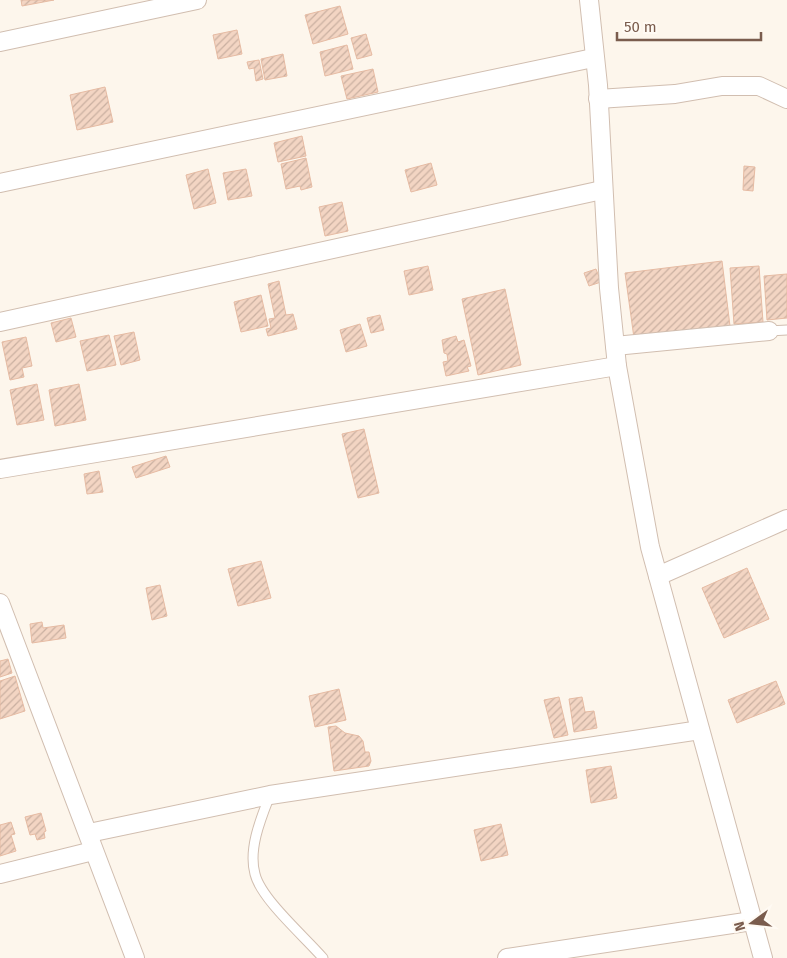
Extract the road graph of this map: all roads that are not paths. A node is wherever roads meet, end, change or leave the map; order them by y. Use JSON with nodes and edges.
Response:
{"nodes":[{"id":1,"x":196,"y":0,"type":"edge"},
{"id":2,"x":589,"y":0,"type":"edge"},
{"id":3,"x":0,"y":42,"type":"edge"},
{"id":4,"x":593,"y":58,"type":"junction"},
{"id":5,"x":598,"y":99,"type":"junction"},
{"id":6,"x":787,"y":99,"type":"edge"},
{"id":7,"x":0,"y":183,"type":"edge"},
{"id":8,"x":602,"y":190,"type":"junction"},
{"id":9,"x":0,"y":322,"type":"edge"},
{"id":10,"x":787,"y":330,"type":"edge"},
{"id":11,"x":769,"y":331,"type":"joint"},
{"id":12,"x":615,"y":346,"type":"junction"},
{"id":13,"x":617,"y":366,"type":"junction"},
{"id":14,"x":0,"y":469,"type":"edge"},
{"id":15,"x":787,"y":518,"type":"edge"},
{"id":16,"x":658,"y":576,"type":"junction"},
{"id":17,"x":0,"y":602,"type":"edge"},
{"id":18,"x":700,"y":730,"type":"junction"},
{"id":19,"x":270,"y":795,"type":"junction"},
{"id":20,"x":89,"y":833,"type":"junction"},
{"id":21,"x":93,"y":851,"type":"junction"},
{"id":22,"x":0,"y":874,"type":"edge"},
{"id":23,"x":752,"y":920,"type":"junction"},
{"id":24,"x":135,"y":958,"type":"edge"},
{"id":25,"x":323,"y":958,"type":"edge"},
{"id":26,"x":507,"y":958,"type":"edge"},
{"id":27,"x":763,"y":958,"type":"edge"}],
"edges":[{"from":1,"to":3,"type":"street"},
{"from":2,"to":4,"type":"street"},
{"from":4,"to":5,"type":"street"},
{"from":4,"to":7,"type":"street"},
{"from":5,"to":6,"type":"street"},
{"from":5,"to":8,"type":"street"},
{"from":8,"to":9,"type":"street"},
{"from":8,"to":12,"type":"street"},
{"from":10,"to":11,"type":"lane"},
{"from":11,"to":12,"type":"street"},
{"from":12,"to":13,"type":"street"},
{"from":13,"to":14,"type":"street"},
{"from":13,"to":16,"type":"street"},
{"from":15,"to":16,"type":"street"},
{"from":16,"to":18,"type":"street"},
{"from":17,"to":20,"type":"street"},
{"from":18,"to":19,"type":"street"},
{"from":18,"to":23,"type":"street"},
{"from":19,"to":20,"type":"street"},
{"from":19,"to":25,"type":"lane"},
{"from":20,"to":21,"type":"street"},
{"from":21,"to":22,"type":"street"},
{"from":21,"to":24,"type":"street"},
{"from":23,"to":26,"type":"street"},
{"from":23,"to":27,"type":"street"}]}
